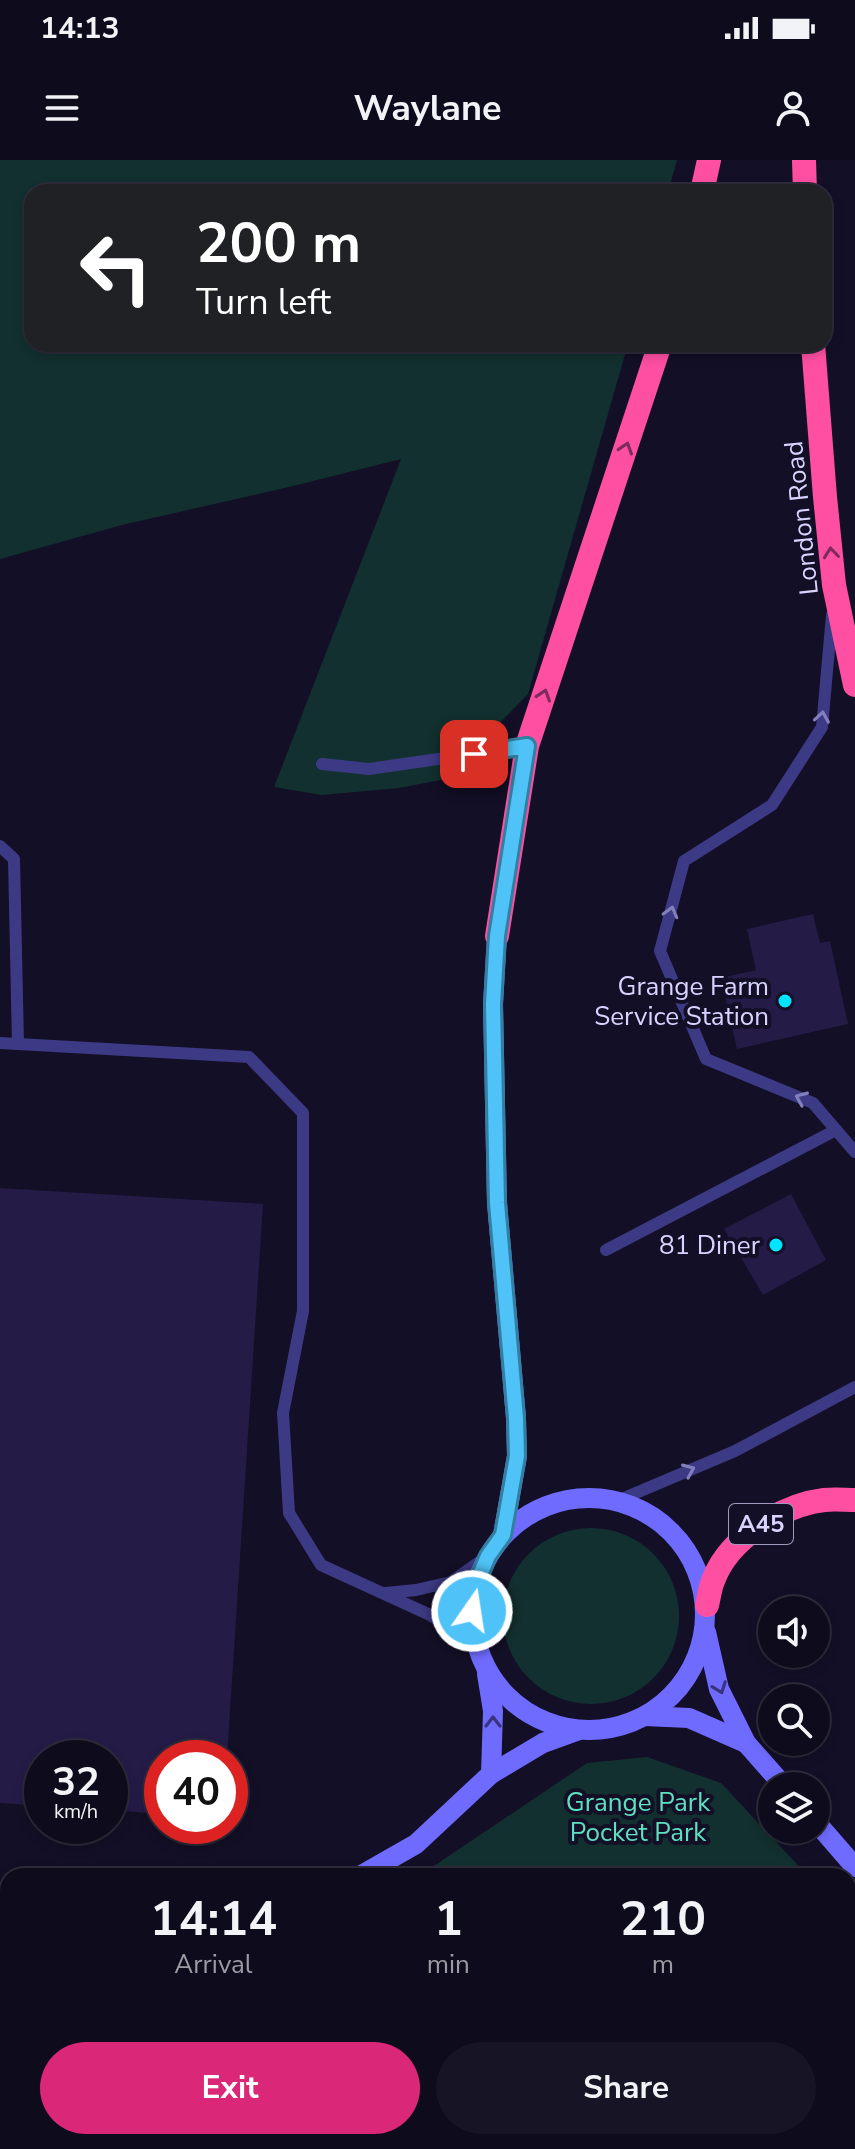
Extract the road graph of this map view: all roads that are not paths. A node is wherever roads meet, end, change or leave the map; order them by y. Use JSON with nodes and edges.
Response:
{"nodes":[{"id":1,"x":709,"y":160,"type":"edge"},
{"id":2,"x":804,"y":160,"type":"edge"},
{"id":3,"x":704,"y":184,"type":"edge"},
{"id":4,"x":805,"y":184,"type":"edge"},
{"id":5,"x":657,"y":352,"type":"edge"},
{"id":6,"x":814,"y":352,"type":"edge"},
{"id":7,"x":834,"y":585,"type":"junction"},
{"id":8,"x":855,"y":685,"type":"edge"},
{"id":9,"x":527,"y":746,"type":"junction"},
{"id":10,"x":322,"y":764,"type":"dead end"},
{"id":11,"x":0,"y":846,"type":"edge"},
{"id":12,"x":497,"y":936,"type":"joint"},
{"id":13,"x":0,"y":1043,"type":"edge"},
{"id":14,"x":18,"y":1044,"type":"junction"},
{"id":15,"x":836,"y":1130,"type":"junction"},
{"id":16,"x":855,"y":1152,"type":"edge"},
{"id":17,"x":606,"y":1250,"type":"dead end"},
{"id":18,"x":855,"y":1387,"type":"edge"},
{"id":19,"x":855,"y":1500,"type":"edge"},
{"id":20,"x":617,"y":1501,"type":"junction"},
{"id":21,"x":503,"y":1535,"type":"junction"},
{"id":22,"x":488,"y":1556,"type":"junction"},
{"id":23,"x":383,"y":1594,"type":"junction"},
{"id":24,"x":706,"y":1616,"type":"junction"},
{"id":25,"x":475,"y":1641,"type":"junction"},
{"id":26,"x":487,"y":1670,"type":"junction"},
{"id":27,"x":645,"y":1716,"type":"junction"},
{"id":28,"x":579,"y":1730,"type":"junction"},
{"id":29,"x":746,"y":1743,"type":"junction"},
{"id":30,"x":772,"y":1772,"type":"edge"},
{"id":31,"x":491,"y":1774,"type":"junction"},
{"id":32,"x":830,"y":1838,"type":"edge"},
{"id":33,"x":855,"y":1867,"type":"edge"},
{"id":34,"x":374,"y":1868,"type":"edge"}],
"edges":[{"from":1,"to":3,"type":"highway"},
{"from":2,"to":4,"type":"highway"},
{"from":9,"to":5,"type":"highway","one_way":true},
{"from":7,"to":6,"type":"highway","name":"London Road","one_way":true},
{"from":7,"to":8,"type":"highway","name":"London Road"},
{"from":15,"to":7,"type":"lane","one_way":true},
{"from":9,"to":10,"type":"lane"},
{"from":9,"to":12,"type":"highway"},
{"from":11,"to":14,"type":"lane"},
{"from":12,"to":21,"type":"street"},
{"from":13,"to":14,"type":"lane"},
{"from":14,"to":23,"type":"lane"},
{"from":15,"to":16,"type":"lane"},
{"from":15,"to":17,"type":"lane"},
{"from":20,"to":18,"type":"lane","one_way":true},
{"from":19,"to":24,"type":"highway","number":"A45"},
{"from":20,"to":21,"type":"street"},
{"from":20,"to":24,"type":"street"},
{"from":21,"to":22,"type":"street"},
{"from":22,"to":23,"type":"lane"},
{"from":22,"to":25,"type":"street"},
{"from":23,"to":25,"type":"lane"},
{"from":24,"to":27,"type":"street"},
{"from":24,"to":29,"type":"street","one_way":true},
{"from":25,"to":26,"type":"street"},
{"from":26,"to":28,"type":"street"},
{"from":31,"to":26,"type":"street","one_way":true},
{"from":27,"to":28,"type":"street"},
{"from":27,"to":29,"type":"street"},
{"from":28,"to":31,"type":"street"},
{"from":29,"to":30,"type":"street"},
{"from":31,"to":34,"type":"street"},
{"from":32,"to":33,"type":"street"}]}
